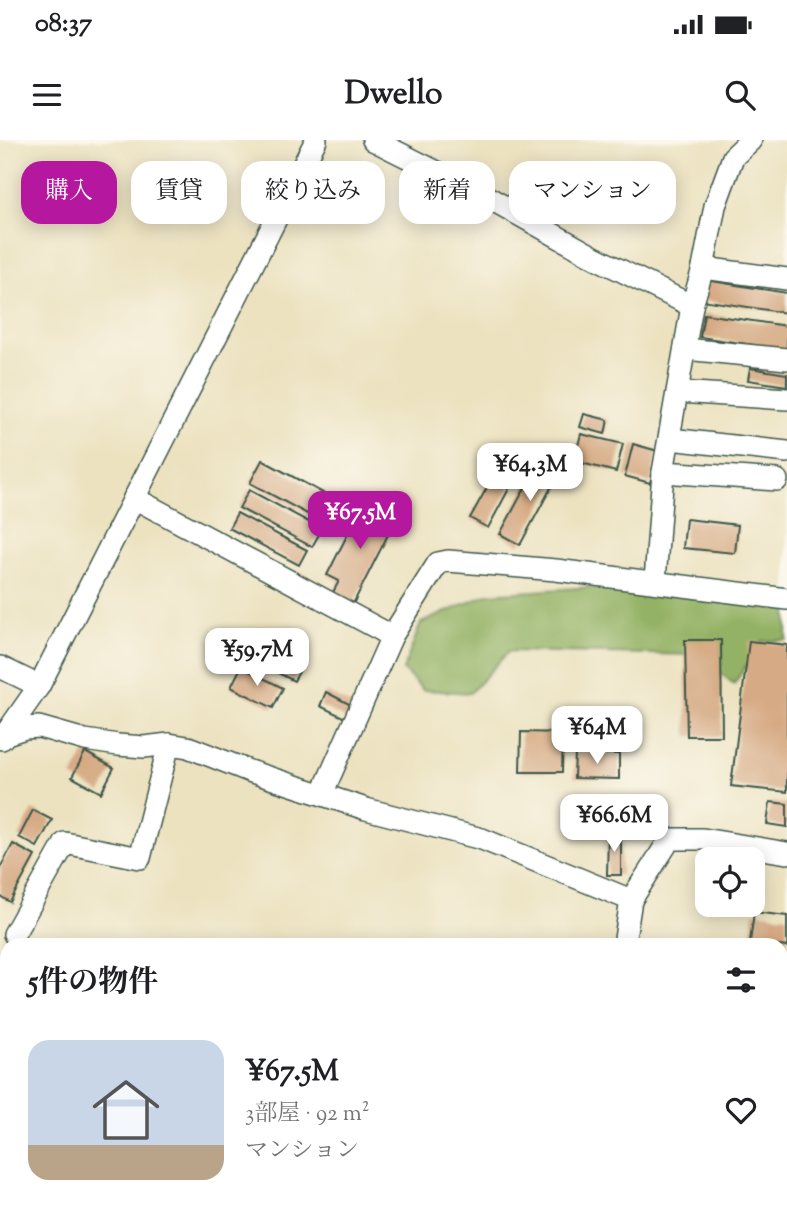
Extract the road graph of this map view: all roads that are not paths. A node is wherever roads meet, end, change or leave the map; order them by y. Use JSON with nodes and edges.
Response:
{"nodes":[{"id":1,"x":316,"y":140,"type":"edge"},
{"id":2,"x":373,"y":140,"type":"edge"},
{"id":3,"x":751,"y":140,"type":"edge"},
{"id":4,"x":703,"y":268,"type":"junction"},
{"id":5,"x":787,"y":279,"type":"edge"},
{"id":6,"x":692,"y":306,"type":"junction"},
{"id":7,"x":685,"y":348,"type":"junction"},
{"id":8,"x":787,"y":359,"type":"edge"},
{"id":9,"x":678,"y":392,"type":"junction"},
{"id":10,"x":787,"y":399,"type":"edge"},
{"id":11,"x":670,"y":439,"type":"junction"},
{"id":12,"x":787,"y":452,"type":"edge"},
{"id":13,"x":663,"y":472,"type":"junction"},
{"id":14,"x":777,"y":480,"type":"dead end"},
{"id":15,"x":134,"y":498,"type":"junction"},
{"id":16,"x":655,"y":581,"type":"junction"},
{"id":17,"x":787,"y":599,"type":"edge"},
{"id":18,"x":392,"y":636,"type":"junction"},
{"id":19,"x":0,"y":667,"type":"edge"},
{"id":20,"x":39,"y":687,"type":"junction"},
{"id":21,"x":1,"y":739,"type":"edge"},
{"id":22,"x":169,"y":744,"type":"junction"},
{"id":23,"x":322,"y":794,"type":"junction"},
{"id":24,"x":787,"y":853,"type":"edge"},
{"id":25,"x":631,"y":900,"type":"junction"},
{"id":26,"x":14,"y":934,"type":"dead end"},
{"id":27,"x":625,"y":938,"type":"edge"}],
"edges":[{"from":1,"to":15,"type":"street"},
{"from":2,"to":6,"type":"street"},
{"from":3,"to":4,"type":"street"},
{"from":4,"to":5,"type":"street"},
{"from":4,"to":6,"type":"street"},
{"from":6,"to":7,"type":"street"},
{"from":7,"to":8,"type":"street"},
{"from":7,"to":9,"type":"street"},
{"from":9,"to":10,"type":"street"},
{"from":9,"to":11,"type":"street"},
{"from":11,"to":12,"type":"street"},
{"from":11,"to":13,"type":"street"},
{"from":13,"to":14,"type":"street"},
{"from":13,"to":16,"type":"street"},
{"from":15,"to":18,"type":"street"},
{"from":15,"to":20,"type":"street"},
{"from":16,"to":17,"type":"street"},
{"from":16,"to":18,"type":"street"},
{"from":18,"to":23,"type":"street"},
{"from":19,"to":20,"type":"street"},
{"from":20,"to":21,"type":"street"},
{"from":21,"to":22,"type":"street"},
{"from":22,"to":23,"type":"street"},
{"from":22,"to":26,"type":"street"},
{"from":23,"to":25,"type":"street"},
{"from":24,"to":25,"type":"street"},
{"from":25,"to":27,"type":"street"}]}
